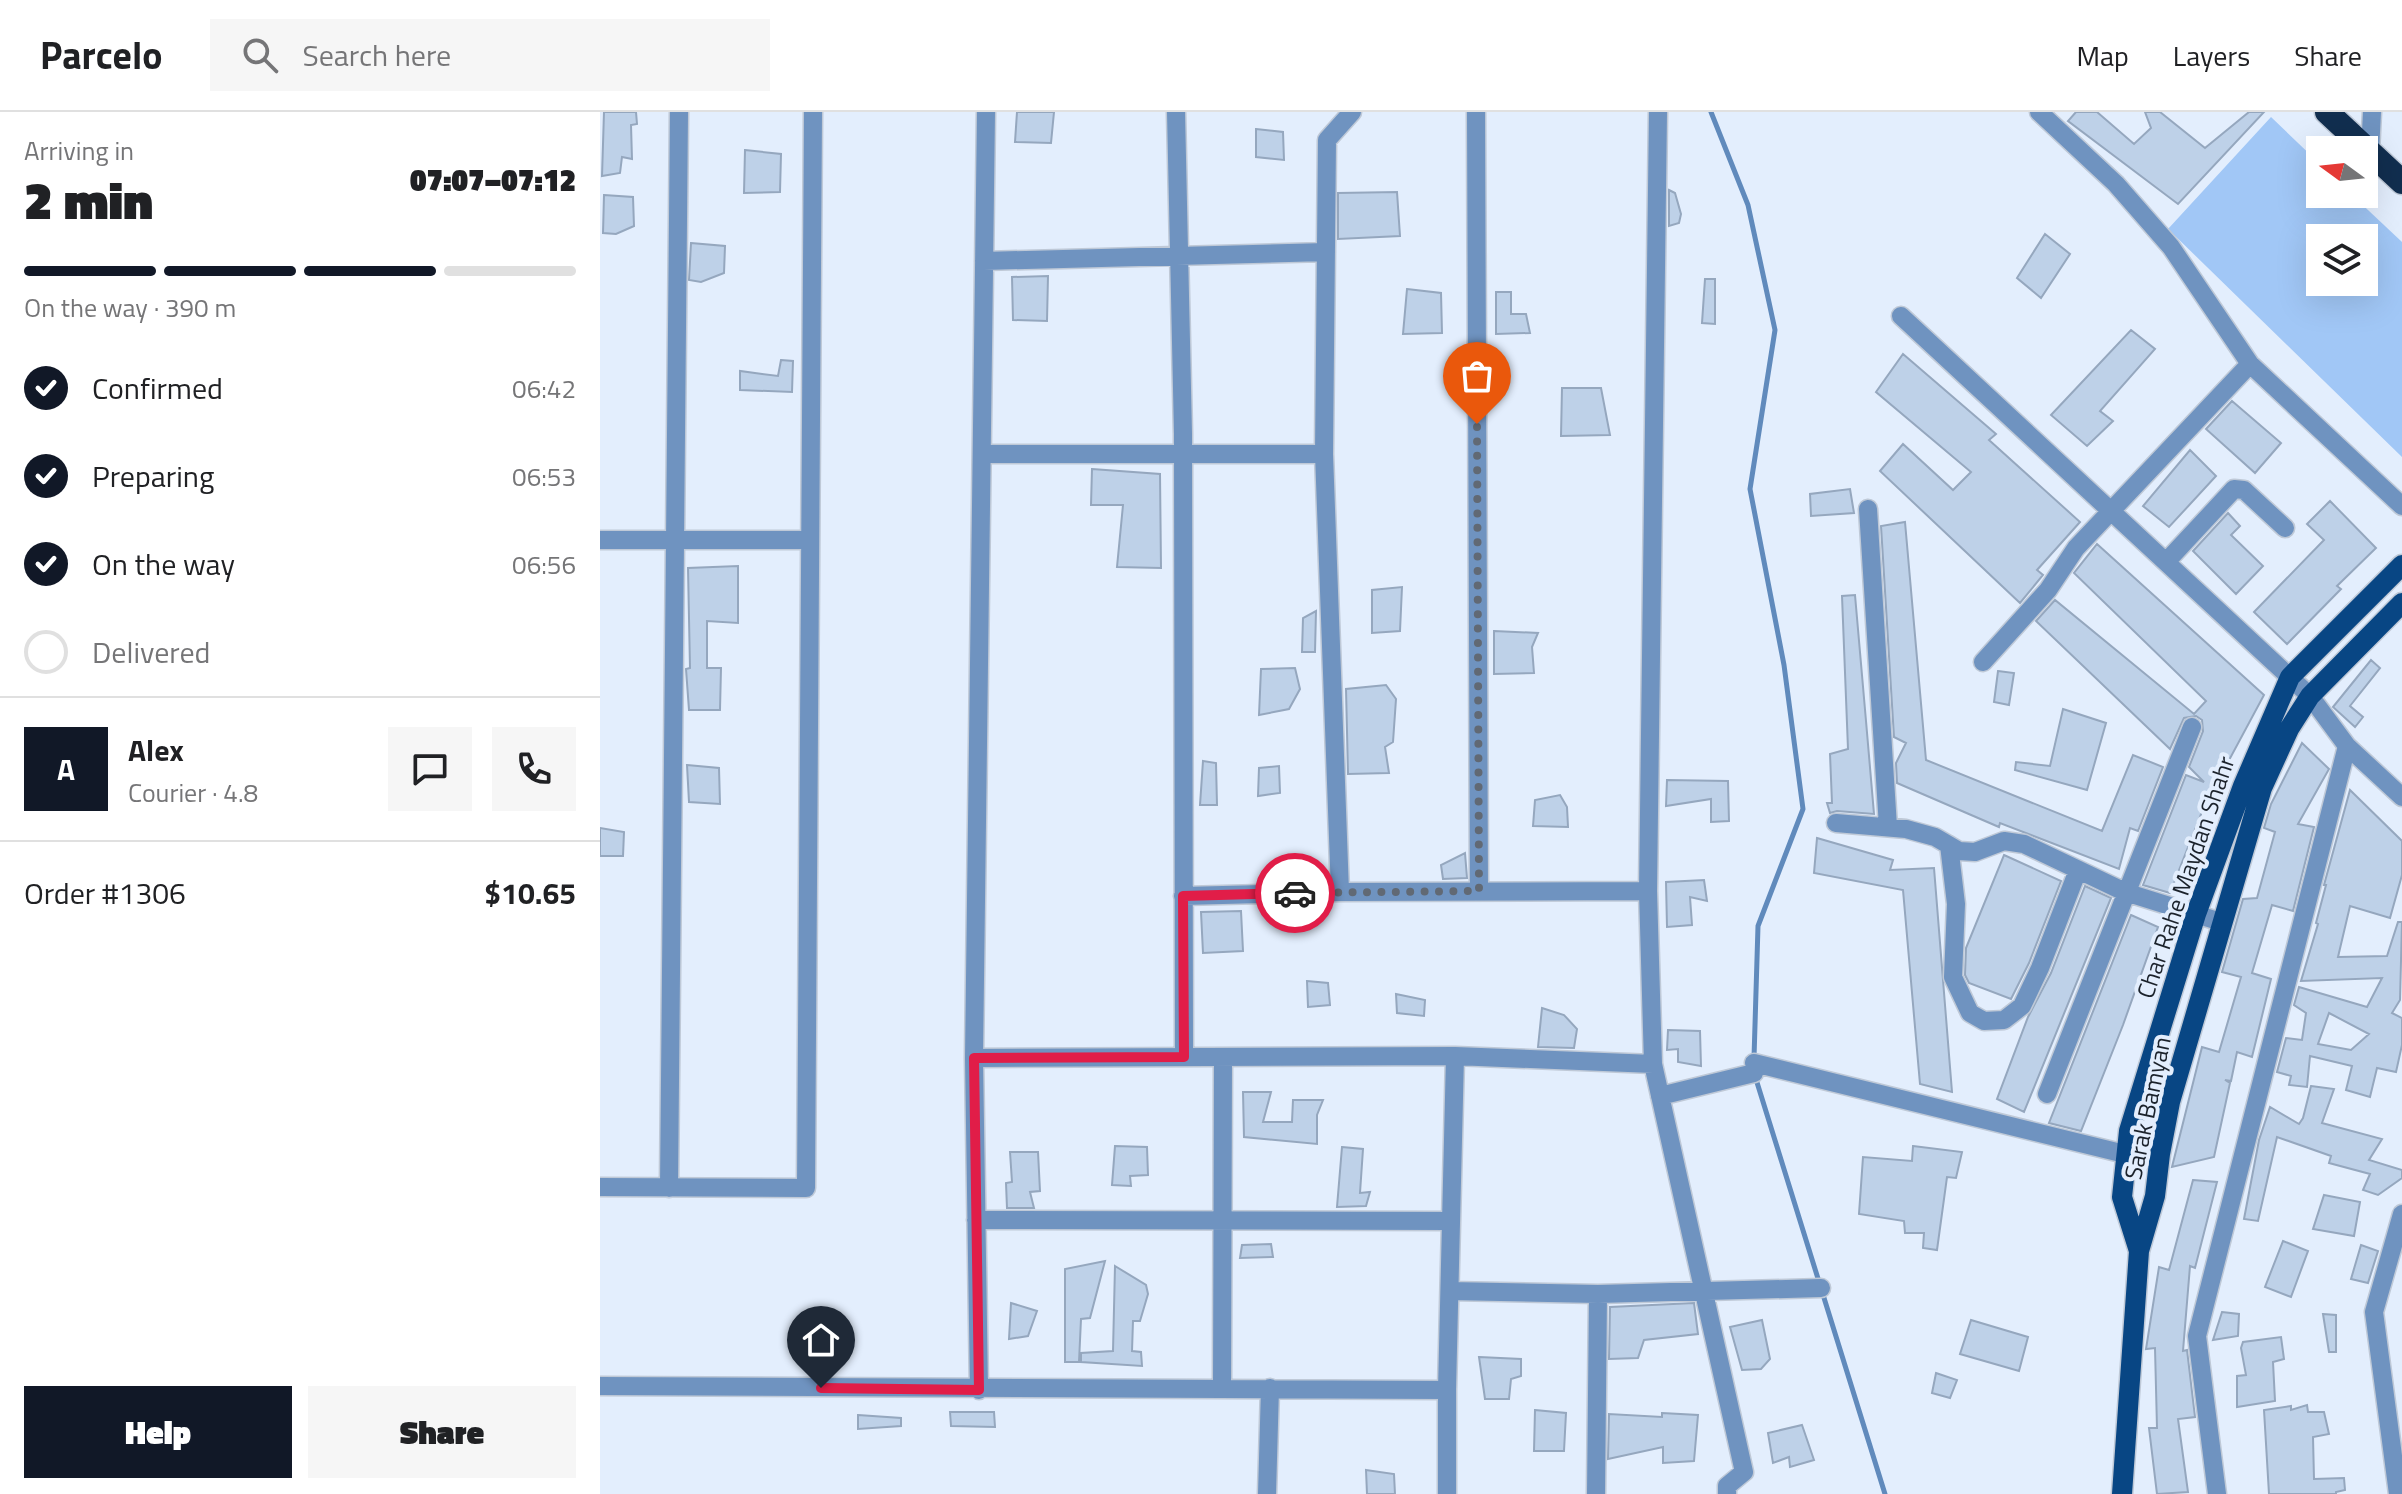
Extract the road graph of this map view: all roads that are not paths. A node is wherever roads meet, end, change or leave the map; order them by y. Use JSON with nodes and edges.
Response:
{"nodes":[{"id":1,"x":679,"y":112,"type":"edge"},
{"id":2,"x":813,"y":112,"type":"edge"},
{"id":3,"x":986,"y":112,"type":"edge"},
{"id":4,"x":1176,"y":112,"type":"edge"},
{"id":5,"x":1352,"y":112,"type":"edge"},
{"id":6,"x":1476,"y":112,"type":"edge"},
{"id":7,"x":1658,"y":112,"type":"edge"},
{"id":8,"x":2039,"y":112,"type":"edge"},
{"id":9,"x":2327,"y":112,"type":"edge"},
{"id":10,"x":2372,"y":112,"type":"edge"},
{"id":11,"x":2353,"y":136,"type":"edge"},
{"id":12,"x":2371,"y":136,"type":"edge"},
{"id":13,"x":2378,"y":160,"type":"edge"},
{"id":14,"x":2402,"y":182,"type":"edge"},
{"id":15,"x":1326,"y":252,"type":"junction"},
{"id":16,"x":1179,"y":256,"type":"junction"},
{"id":17,"x":984,"y":261,"type":"junction"},
{"id":18,"x":1901,"y":316,"type":"dead end"},
{"id":19,"x":2250,"y":364,"type":"junction"},
{"id":20,"x":1183,"y":452,"type":"junction"},
{"id":21,"x":982,"y":454,"type":"junction"},
{"id":22,"x":1324,"y":454,"type":"junction"},
{"id":23,"x":2402,"y":506,"type":"edge"},
{"id":24,"x":1868,"y":509,"type":"dead end"},
{"id":25,"x":2111,"y":511,"type":"junction"},
{"id":26,"x":2285,"y":528,"type":"dead end"},
{"id":27,"x":600,"y":540,"type":"edge"},
{"id":28,"x":675,"y":540,"type":"junction"},
{"id":29,"x":810,"y":540,"type":"junction"},
{"id":30,"x":2166,"y":562,"type":"junction"},
{"id":31,"x":2402,"y":565,"type":"edge"},
{"id":32,"x":2402,"y":603,"type":"edge"},
{"id":33,"x":1983,"y":662,"type":"dead end"},
{"id":34,"x":2290,"y":677,"type":"junction"},
{"id":35,"x":2310,"y":696,"type":"junction"},
{"id":36,"x":2192,"y":727,"type":"dead end"},
{"id":37,"x":2347,"y":746,"type":"junction"},
{"id":38,"x":2402,"y":797,"type":"edge"},
{"id":39,"x":1836,"y":823,"type":"dead end"},
{"id":40,"x":1888,"y":827,"type":"junction"},
{"id":41,"x":1949,"y":845,"type":"junction"},
{"id":42,"x":2078,"y":870,"type":"junction"},
{"id":43,"x":1479,"y":891,"type":"junction"},
{"id":44,"x":1648,"y":891,"type":"junction"},
{"id":45,"x":1340,"y":892,"type":"junction"},
{"id":46,"x":2125,"y":892,"type":"junction"},
{"id":47,"x":1183,"y":896,"type":"junction"},
{"id":48,"x":2196,"y":914,"type":"junction"},
{"id":49,"x":2221,"y":922,"type":"junction"},
{"id":50,"x":1455,"y":1056,"type":"junction"},
{"id":51,"x":1184,"y":1057,"type":"junction"},
{"id":52,"x":1223,"y":1057,"type":"junction"},
{"id":53,"x":974,"y":1058,"type":"junction"},
{"id":54,"x":1653,"y":1064,"type":"junction"},
{"id":55,"x":2047,"y":1094,"type":"dead end"},
{"id":56,"x":1660,"y":1096,"type":"junction"},
{"id":57,"x":2125,"y":1154,"type":"junction"},
{"id":58,"x":600,"y":1187,"type":"edge"},
{"id":59,"x":669,"y":1188,"type":"junction"},
{"id":60,"x":2402,"y":1214,"type":"edge"},
{"id":61,"x":976,"y":1220,"type":"junction"},
{"id":62,"x":1224,"y":1220,"type":"junction"},
{"id":63,"x":1451,"y":1221,"type":"junction"},
{"id":64,"x":2139,"y":1251,"type":"junction"},
{"id":65,"x":1821,"y":1288,"type":"dead end"},
{"id":66,"x":1703,"y":1289,"type":"junction"},
{"id":67,"x":1450,"y":1291,"type":"junction"},
{"id":68,"x":1598,"y":1294,"type":"junction"},
{"id":69,"x":600,"y":1386,"type":"edge"},
{"id":70,"x":1222,"y":1388,"type":"junction"},
{"id":71,"x":1270,"y":1388,"type":"junction"},
{"id":72,"x":979,"y":1390,"type":"junction"},
{"id":73,"x":1447,"y":1390,"type":"junction"},
{"id":74,"x":1267,"y":1494,"type":"edge"},
{"id":75,"x":1447,"y":1494,"type":"edge"},
{"id":76,"x":1596,"y":1494,"type":"edge"},
{"id":77,"x":1727,"y":1494,"type":"edge"},
{"id":78,"x":2122,"y":1494,"type":"edge"},
{"id":79,"x":2217,"y":1494,"type":"edge"},
{"id":80,"x":2398,"y":1494,"type":"edge"}],
"edges":[{"from":1,"to":28,"type":"street"},
{"from":2,"to":29,"type":"street"},
{"from":3,"to":17,"type":"street"},
{"from":4,"to":16,"type":"street"},
{"from":5,"to":15,"type":"street"},
{"from":6,"to":43,"type":"street"},
{"from":7,"to":44,"type":"street"},
{"from":8,"to":19,"type":"street"},
{"from":9,"to":11,"type":"highway"},
{"from":10,"to":12,"type":"street"},
{"from":13,"to":14,"type":"highway"},
{"from":15,"to":16,"type":"street"},
{"from":15,"to":22,"type":"street"},
{"from":16,"to":17,"type":"street"},
{"from":16,"to":20,"type":"street"},
{"from":17,"to":21,"type":"street"},
{"from":18,"to":25,"type":"street"},
{"from":19,"to":23,"type":"street"},
{"from":19,"to":25,"type":"street"},
{"from":20,"to":21,"type":"street"},
{"from":20,"to":22,"type":"street"},
{"from":20,"to":47,"type":"street"},
{"from":21,"to":53,"type":"street"},
{"from":22,"to":45,"type":"street"},
{"from":24,"to":40,"type":"street"},
{"from":25,"to":30,"type":"street"},
{"from":25,"to":33,"type":"street"},
{"from":26,"to":30,"type":"street"},
{"from":27,"to":28,"type":"street"},
{"from":28,"to":29,"type":"street"},
{"from":28,"to":59,"type":"street"},
{"from":29,"to":59,"type":"street"},
{"from":30,"to":34,"type":"street"},
{"from":31,"to":34,"type":"main road","name":"Char Rahe Maydan Shahr"},
{"from":32,"to":35,"type":"main road","name":"Sarak Bamyan"},
{"from":34,"to":35,"type":"street"},
{"from":34,"to":48,"type":"main road","name":"Char Rahe Maydan Shahr"},
{"from":35,"to":37,"type":"street"},
{"from":35,"to":49,"type":"main road","name":"Sarak Bamyan"},
{"from":36,"to":46,"type":"street"},
{"from":37,"to":38,"type":"street"},
{"from":37,"to":79,"type":"street"},
{"from":39,"to":40,"type":"street"},
{"from":40,"to":41,"type":"street"},
{"from":41,"to":42,"type":"street"},
{"from":41,"to":42,"type":"street"},
{"from":42,"to":46,"type":"street"},
{"from":43,"to":44,"type":"street"},
{"from":43,"to":45,"type":"street"},
{"from":44,"to":54,"type":"street"},
{"from":45,"to":47,"type":"street"},
{"from":46,"to":48,"type":"street"},
{"from":46,"to":55,"type":"street"},
{"from":47,"to":51,"type":"street"},
{"from":48,"to":49,"type":"street"},
{"from":48,"to":57,"type":"main road","name":"Char Rahe Maydan Shahr"},
{"from":49,"to":64,"type":"main road","name":"Sarak Bamyan"},
{"from":50,"to":52,"type":"street"},
{"from":50,"to":54,"type":"street"},
{"from":50,"to":63,"type":"street"},
{"from":51,"to":52,"type":"street"},
{"from":51,"to":53,"type":"street"},
{"from":52,"to":62,"type":"street"},
{"from":53,"to":61,"type":"street"},
{"from":54,"to":56,"type":"street"},
{"from":56,"to":57,"type":"street"},
{"from":56,"to":66,"type":"street"},
{"from":57,"to":64,"type":"main road","name":"Char Rahe Maydan Shahr"},
{"from":58,"to":59,"type":"street"},
{"from":60,"to":80,"type":"street"},
{"from":61,"to":62,"type":"street"},
{"from":61,"to":72,"type":"street"},
{"from":62,"to":63,"type":"street"},
{"from":62,"to":70,"type":"street"},
{"from":63,"to":67,"type":"street"},
{"from":64,"to":78,"type":"main road"},
{"from":65,"to":66,"type":"street"},
{"from":66,"to":68,"type":"street"},
{"from":66,"to":77,"type":"street"},
{"from":67,"to":68,"type":"street"},
{"from":67,"to":73,"type":"street"},
{"from":68,"to":76,"type":"street"},
{"from":69,"to":72,"type":"street"},
{"from":70,"to":71,"type":"street"},
{"from":70,"to":72,"type":"street"},
{"from":71,"to":73,"type":"street"},
{"from":71,"to":74,"type":"street"},
{"from":73,"to":75,"type":"street"}]}
